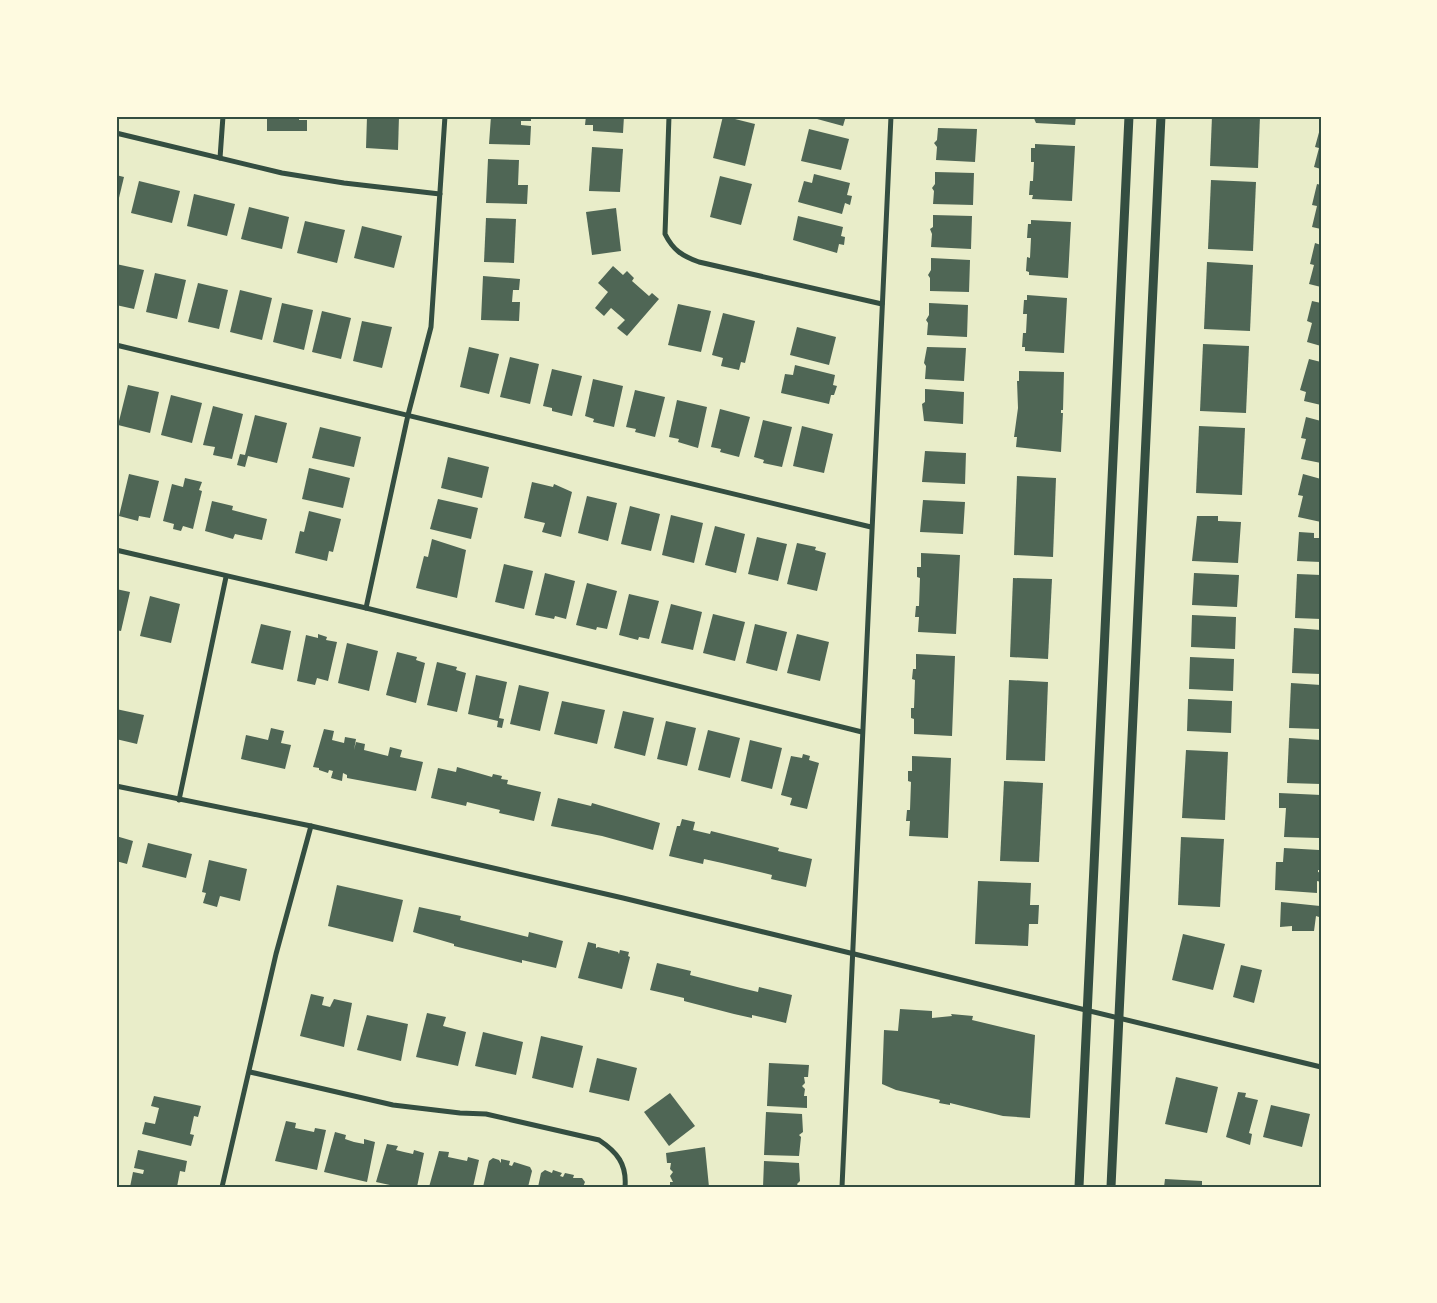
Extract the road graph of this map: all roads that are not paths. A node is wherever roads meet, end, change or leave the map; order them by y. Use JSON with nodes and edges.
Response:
{"nodes":[{"id":1,"x":223,"y":116,"type":"edge"},
{"id":2,"x":445,"y":116,"type":"edge"},
{"id":3,"x":669,"y":116,"type":"edge"},
{"id":4,"x":891,"y":116,"type":"edge"},
{"id":5,"x":1129,"y":116,"type":"edge"},
{"id":6,"x":1161,"y":116,"type":"edge"},
{"id":7,"x":116,"y":133,"type":"edge"},
{"id":8,"x":220,"y":158,"type":"junction"},
{"id":9,"x":440,"y":194,"type":"junction"},
{"id":10,"x":882,"y":304,"type":"junction"},
{"id":11,"x":116,"y":345,"type":"edge"},
{"id":12,"x":408,"y":414,"type":"junction"},
{"id":13,"x":871,"y":527,"type":"junction"},
{"id":14,"x":116,"y":550,"type":"edge"},
{"id":15,"x":226,"y":577,"type":"junction"},
{"id":16,"x":366,"y":608,"type":"junction"},
{"id":17,"x":862,"y":732,"type":"junction"},
{"id":18,"x":116,"y":786,"type":"edge"},
{"id":19,"x":178,"y":800,"type":"junction"},
{"id":20,"x":311,"y":826,"type":"junction"},
{"id":21,"x":852,"y":954,"type":"junction"},
{"id":22,"x":1087,"y":1012,"type":"junction"},
{"id":23,"x":1119,"y":1019,"type":"junction"},
{"id":24,"x":1321,"y":1066,"type":"edge"},
{"id":25,"x":250,"y":1072,"type":"junction"},
{"id":26,"x":222,"y":1187,"type":"edge"},
{"id":27,"x":625,"y":1187,"type":"edge"},
{"id":28,"x":842,"y":1187,"type":"edge"},
{"id":29,"x":1079,"y":1187,"type":"edge"},
{"id":30,"x":1111,"y":1187,"type":"edge"}],
"edges":[{"from":1,"to":8,"type":"street"},
{"from":2,"to":9,"type":"street"},
{"from":3,"to":10,"type":"street"},
{"from":4,"to":10,"type":"street"},
{"from":5,"to":22,"type":"street"},
{"from":6,"to":23,"type":"street"},
{"from":7,"to":8,"type":"street"},
{"from":8,"to":9,"type":"street"},
{"from":9,"to":12,"type":"street"},
{"from":10,"to":13,"type":"street"},
{"from":11,"to":12,"type":"street"},
{"from":12,"to":13,"type":"street"},
{"from":12,"to":16,"type":"street"},
{"from":13,"to":17,"type":"street"},
{"from":14,"to":15,"type":"street"},
{"from":15,"to":16,"type":"street"},
{"from":15,"to":19,"type":"street"},
{"from":16,"to":17,"type":"street"},
{"from":17,"to":21,"type":"street"},
{"from":18,"to":19,"type":"street"},
{"from":19,"to":20,"type":"street"},
{"from":20,"to":21,"type":"street"},
{"from":20,"to":25,"type":"street"},
{"from":21,"to":22,"type":"street"},
{"from":21,"to":28,"type":"street"},
{"from":22,"to":23,"type":"street"},
{"from":22,"to":29,"type":"street"},
{"from":23,"to":24,"type":"street"},
{"from":23,"to":30,"type":"street"},
{"from":25,"to":26,"type":"street"},
{"from":25,"to":27,"type":"street"}]}
